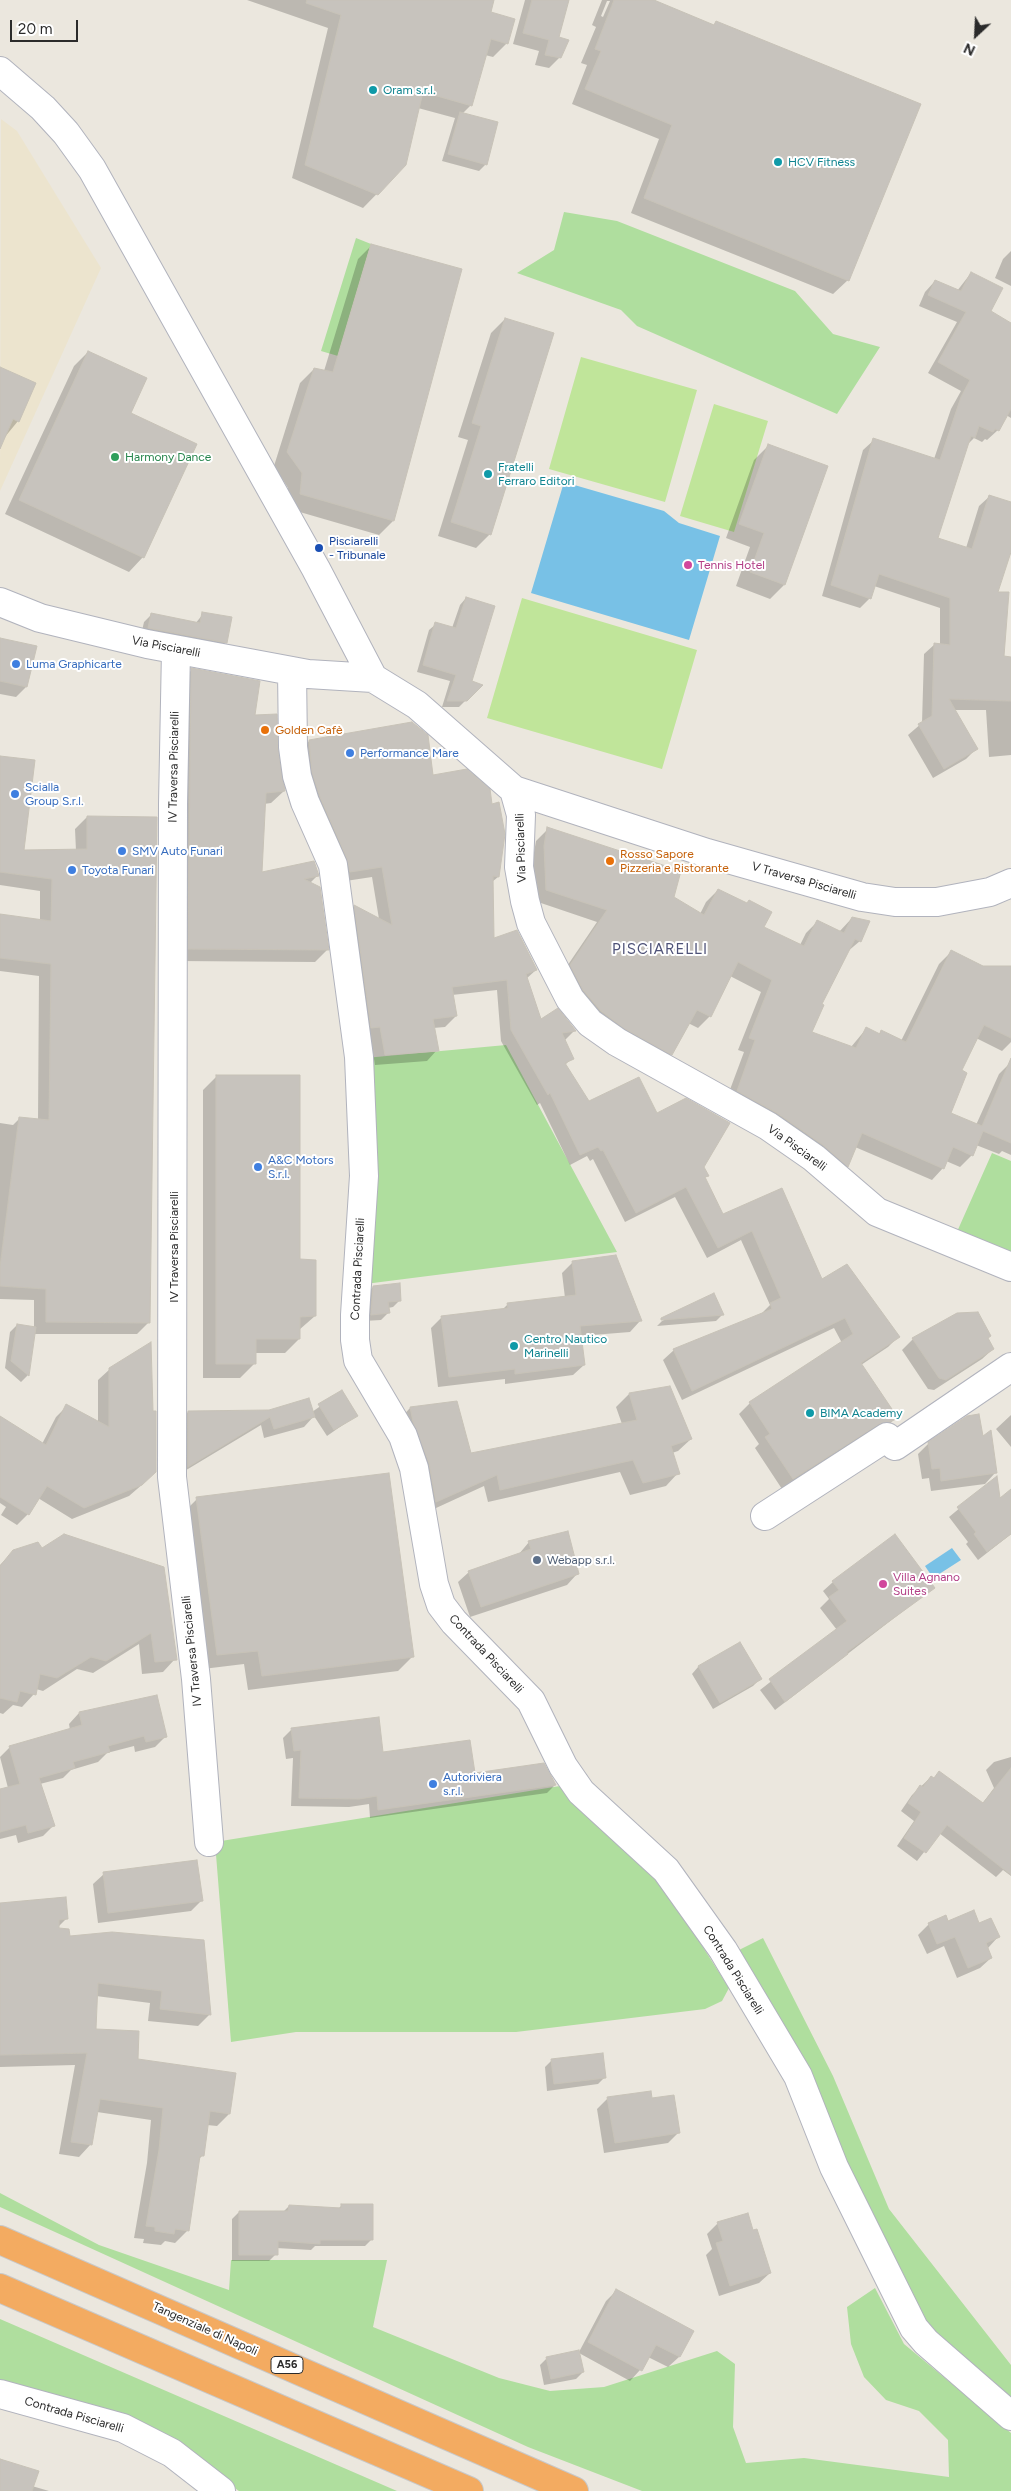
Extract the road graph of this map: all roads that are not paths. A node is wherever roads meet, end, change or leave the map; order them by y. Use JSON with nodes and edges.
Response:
{"nodes":[{"id":1,"x":0,"y":71,"type":"edge"},
{"id":2,"x":0,"y":602,"type":"edge"},
{"id":3,"x":176,"y":650,"type":"junction"},
{"id":4,"x":292,"y":671,"type":"junction"},
{"id":5,"x":373,"y":678,"type":"junction"},
{"id":6,"x":514,"y":790,"type":"junction"},
{"id":7,"x":1011,"y":883,"type":"edge"},
{"id":8,"x":1011,"y":1268,"type":"edge"},
{"id":9,"x":1011,"y":1367,"type":"edge"},
{"id":10,"x":765,"y":1516,"type":"dead end"},
{"id":11,"x":209,"y":1842,"type":"dead end"},
{"id":12,"x":0,"y":2240,"type":"edge"},
{"id":13,"x":0,"y":2288,"type":"edge"},
{"id":14,"x":0,"y":2394,"type":"edge"},
{"id":15,"x":1011,"y":2416,"type":"edge"},
{"id":16,"x":221,"y":2491,"type":"edge"},
{"id":17,"x":469,"y":2491,"type":"edge"},
{"id":18,"x":574,"y":2491,"type":"edge"}],
"edges":[{"from":1,"to":5,"type":"street"},
{"from":2,"to":3,"type":"street","name":"Via Pisciarelli"},
{"from":3,"to":4,"type":"street","name":"Via Pisciarelli"},
{"from":3,"to":11,"type":"street","name":"IV Traversa Pisciarelli"},
{"from":4,"to":5,"type":"street","name":"Via Pisciarelli"},
{"from":4,"to":15,"type":"street","name":"Contrada Pisciarelli"},
{"from":5,"to":6,"type":"street","name":"Via Pisciarelli"},
{"from":6,"to":7,"type":"street","name":"V Traversa Pisciarelli"},
{"from":6,"to":8,"type":"street","name":"Via Pisciarelli"},
{"from":9,"to":10,"type":"street"},
{"from":12,"to":18,"type":"highway","name":"Tangenziale di Napoli","number":"A56"},
{"from":13,"to":17,"type":"highway"},
{"from":14,"to":16,"type":"street","name":"Contrada Pisciarelli"}]}
